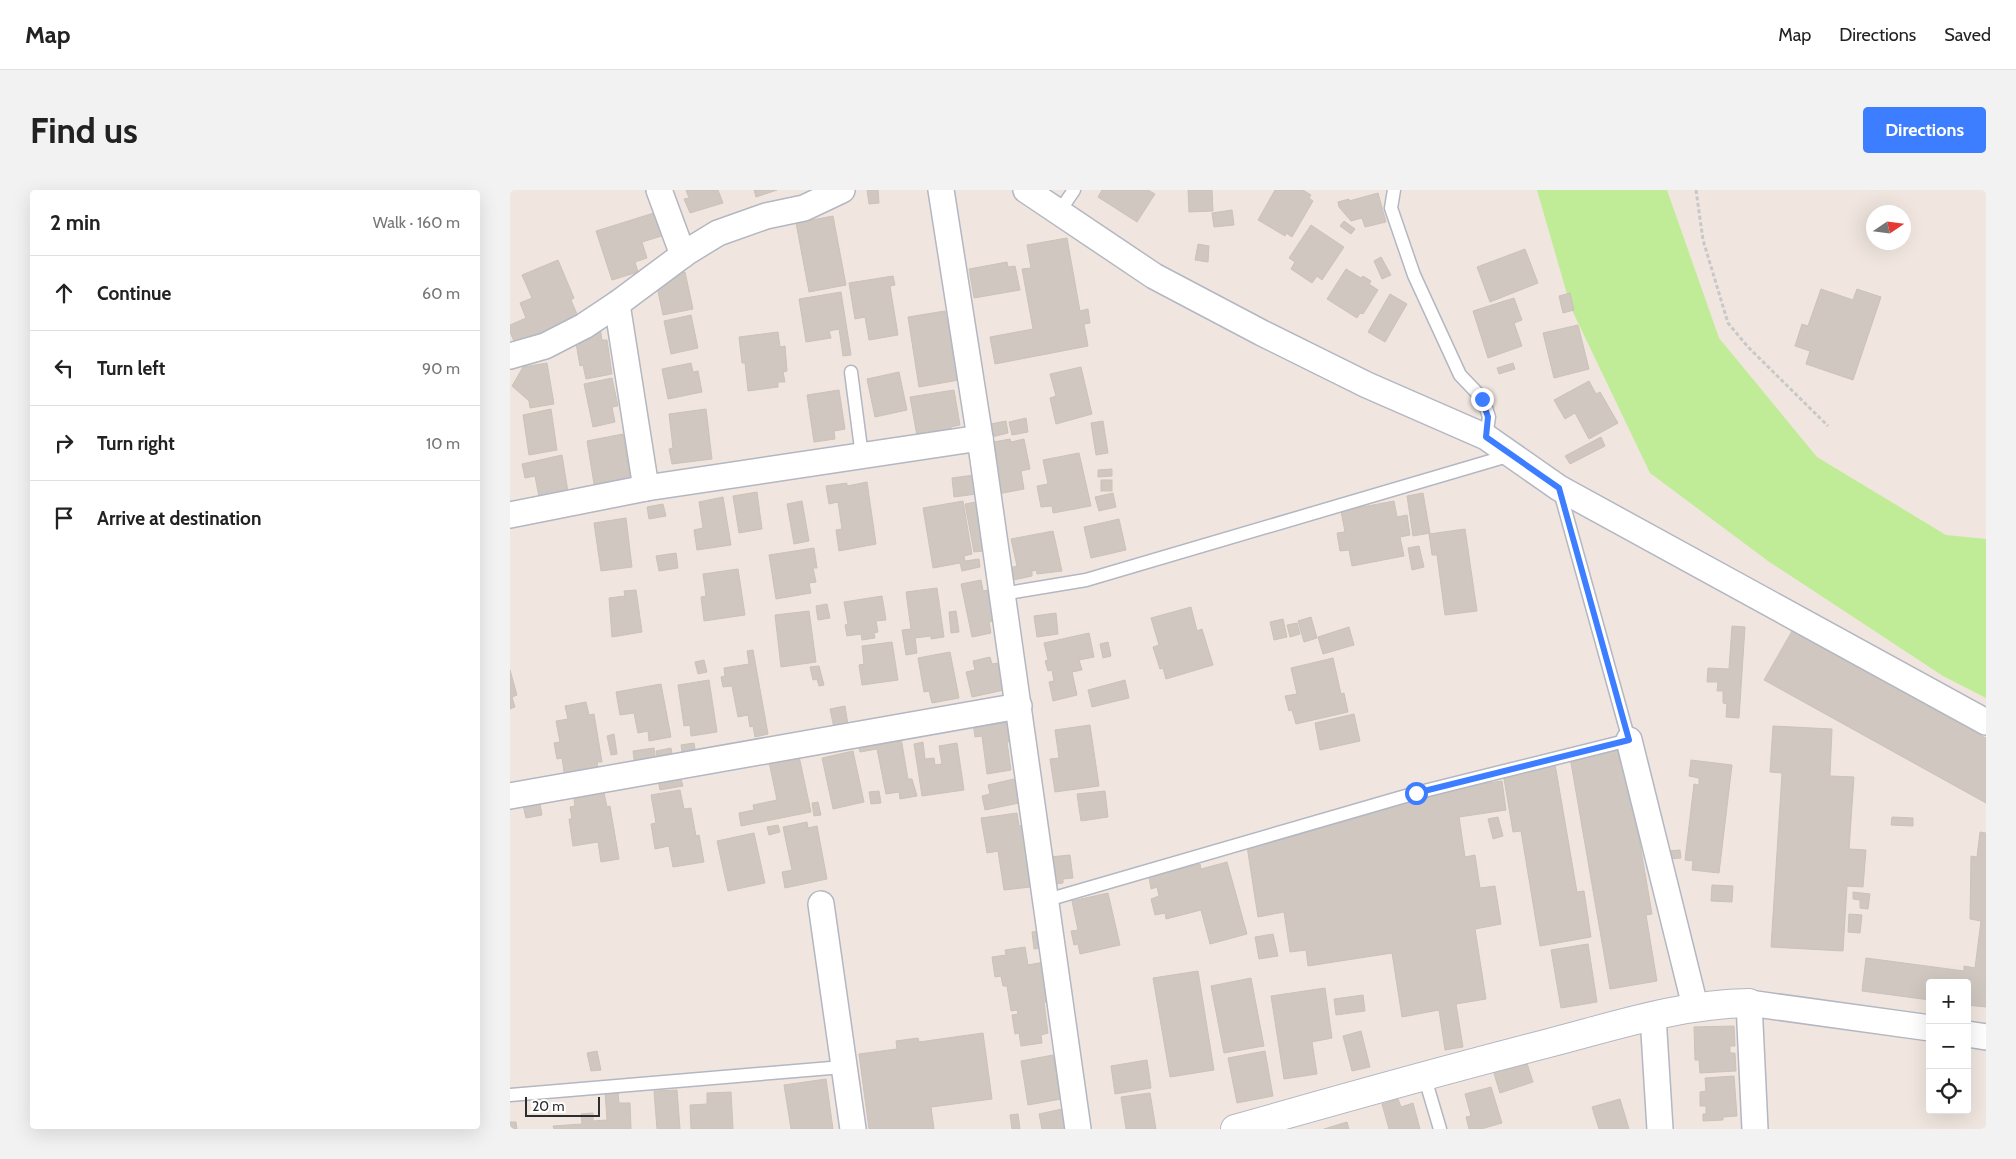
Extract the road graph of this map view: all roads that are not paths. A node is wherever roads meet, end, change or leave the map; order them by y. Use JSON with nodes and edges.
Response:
{"nodes":[{"id":1,"x":659,"y":190,"type":"edge"},
{"id":2,"x":842,"y":190,"type":"edge"},
{"id":3,"x":941,"y":190,"type":"edge"},
{"id":4,"x":1026,"y":190,"type":"edge"},
{"id":5,"x":1074,"y":190,"type":"edge"},
{"id":6,"x":1394,"y":190,"type":"edge"},
{"id":7,"x":1060,"y":212,"type":"junction"},
{"id":8,"x":683,"y":255,"type":"junction"},
{"id":9,"x":617,"y":304,"type":"junction"},
{"id":10,"x":510,"y":356,"type":"edge"},
{"id":11,"x":851,"y":372,"type":"dead end"},
{"id":12,"x":1486,"y":437,"type":"junction"},
{"id":13,"x":980,"y":438,"type":"junction"},
{"id":14,"x":1511,"y":455,"type":"junction"},
{"id":15,"x":862,"y":456,"type":"junction"},
{"id":16,"x":646,"y":488,"type":"junction"},
{"id":17,"x":1559,"y":488,"type":"junction"},
{"id":18,"x":510,"y":515,"type":"edge"},
{"id":19,"x":1002,"y":594,"type":"junction"},
{"id":20,"x":1019,"y":706,"type":"junction"},
{"id":21,"x":1986,"y":722,"type":"edge"},
{"id":22,"x":1629,"y":740,"type":"junction"},
{"id":23,"x":510,"y":796,"type":"edge"},
{"id":24,"x":1046,"y":900,"type":"junction"},
{"id":25,"x":821,"y":904,"type":"dead end"},
{"id":26,"x":1749,"y":1003,"type":"junction"},
{"id":27,"x":1695,"y":1006,"type":"junction"},
{"id":28,"x":1653,"y":1016,"type":"junction"},
{"id":29,"x":1926,"y":1027,"type":"edge"},
{"id":30,"x":1971,"y":1034,"type":"edge"},
{"id":31,"x":1986,"y":1036,"type":"edge"},
{"id":32,"x":843,"y":1067,"type":"junction"},
{"id":33,"x":1424,"y":1075,"type":"junction"},
{"id":34,"x":510,"y":1095,"type":"edge"},
{"id":35,"x":1270,"y":1124,"type":"edge"},
{"id":36,"x":853,"y":1129,"type":"edge"},
{"id":37,"x":1078,"y":1129,"type":"edge"},
{"id":38,"x":1235,"y":1129,"type":"edge"},
{"id":39,"x":1440,"y":1129,"type":"edge"},
{"id":40,"x":1660,"y":1129,"type":"edge"},
{"id":41,"x":1755,"y":1129,"type":"edge"}],
"edges":[{"from":1,"to":8,"type":"street"},
{"from":2,"to":8,"type":"street"},
{"from":3,"to":13,"type":"street"},
{"from":4,"to":7,"type":"street"},
{"from":5,"to":7,"type":"lane"},
{"from":6,"to":12,"type":"lane"},
{"from":7,"to":12,"type":"street"},
{"from":8,"to":9,"type":"street"},
{"from":9,"to":10,"type":"street"},
{"from":9,"to":16,"type":"street"},
{"from":11,"to":15,"type":"lane"},
{"from":12,"to":14,"type":"street"},
{"from":13,"to":15,"type":"street"},
{"from":13,"to":19,"type":"street"},
{"from":14,"to":17,"type":"street"},
{"from":14,"to":19,"type":"lane"},
{"from":15,"to":16,"type":"street"},
{"from":16,"to":18,"type":"street"},
{"from":17,"to":21,"type":"street"},
{"from":17,"to":22,"type":"lane"},
{"from":19,"to":20,"type":"street"},
{"from":20,"to":23,"type":"street"},
{"from":20,"to":24,"type":"street"},
{"from":22,"to":24,"type":"lane"},
{"from":22,"to":27,"type":"street"},
{"from":24,"to":37,"type":"street"},
{"from":25,"to":32,"type":"street"},
{"from":26,"to":27,"type":"street"},
{"from":26,"to":29,"type":"street"},
{"from":26,"to":41,"type":"street"},
{"from":27,"to":28,"type":"street"},
{"from":28,"to":33,"type":"street"},
{"from":28,"to":40,"type":"street"},
{"from":30,"to":31,"type":"street"},
{"from":32,"to":34,"type":"lane"},
{"from":32,"to":36,"type":"street"},
{"from":33,"to":35,"type":"street"},
{"from":33,"to":39,"type":"lane"},
{"from":35,"to":38,"type":"street"}]}
